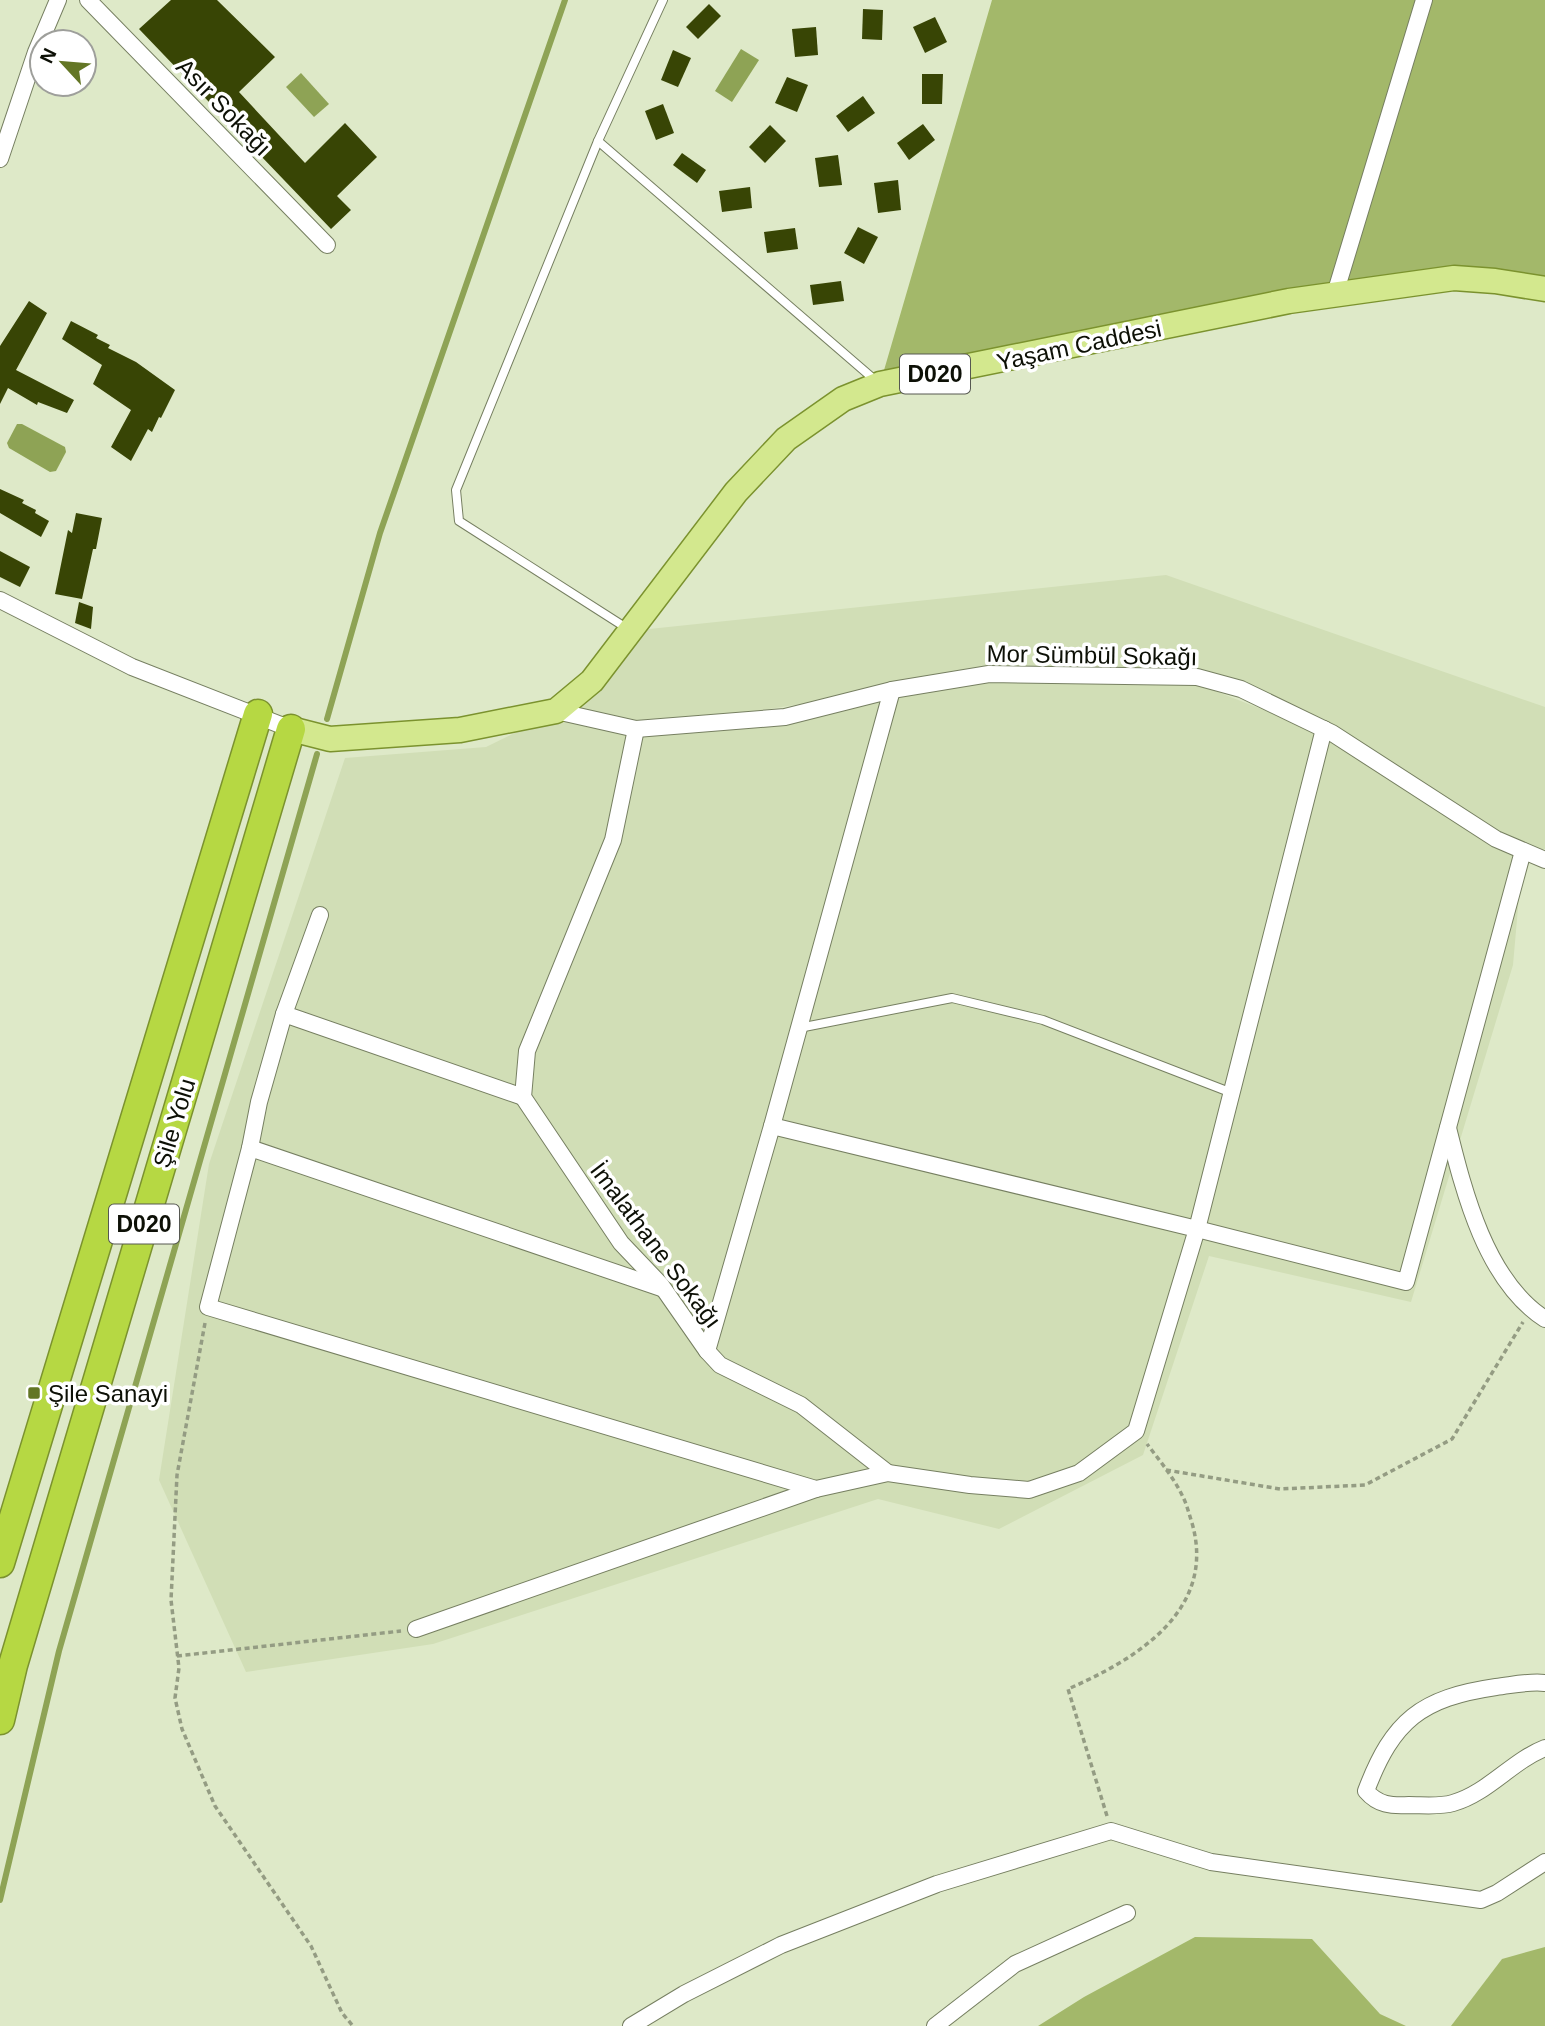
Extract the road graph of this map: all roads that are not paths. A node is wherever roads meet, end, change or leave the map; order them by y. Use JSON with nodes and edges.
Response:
{"nodes":[{"id":1,"x":58,"y":0,"type":"edge"},
{"id":2,"x":88,"y":0,"type":"edge"},
{"id":3,"x":663,"y":0,"type":"edge"},
{"id":4,"x":1424,"y":0,"type":"edge"},
{"id":5,"x":598,"y":141,"type":"junction"},
{"id":6,"x":0,"y":159,"type":"edge"},
{"id":7,"x":327,"y":245,"type":"dead end"},
{"id":8,"x":1545,"y":289,"type":"edge"},
{"id":9,"x":1335,"y":294,"type":"junction"},
{"id":10,"x":880,"y":384,"type":"junction"},
{"id":11,"x":0,"y":600,"type":"edge"},
{"id":12,"x":630,"y":631,"type":"junction"},
{"id":13,"x":892,"y":690,"type":"junction"},
{"id":14,"x":556,"y":711,"type":"junction"},
{"id":15,"x":258,"y":714,"type":"junction"},
{"id":16,"x":292,"y":729,"type":"junction"},
{"id":17,"x":636,"y":729,"type":"junction"},
{"id":18,"x":1324,"y":729,"type":"junction"},
{"id":19,"x":1523,"y":851,"type":"junction"},
{"id":20,"x":1545,"y":860,"type":"edge"},
{"id":21,"x":320,"y":915,"type":"dead end"},
{"id":22,"x":284,"y":1014,"type":"junction"},
{"id":23,"x":799,"y":1028,"type":"junction"},
{"id":24,"x":1232,"y":1093,"type":"junction"},
{"id":25,"x":523,"y":1097,"type":"junction"},
{"id":26,"x":1448,"y":1125,"type":"junction"},
{"id":27,"x":772,"y":1126,"type":"junction"},
{"id":28,"x":250,"y":1148,"type":"junction"},
{"id":29,"x":1198,"y":1229,"type":"junction"},
{"id":30,"x":663,"y":1289,"type":"junction"},
{"id":31,"x":1545,"y":1319,"type":"edge"},
{"id":32,"x":707,"y":1351,"type":"junction"},
{"id":33,"x":888,"y":1473,"type":"junction"},
{"id":34,"x":816,"y":1489,"type":"junction"},
{"id":35,"x":0,"y":1563,"type":"edge"},
{"id":36,"x":416,"y":1629,"type":"road end"},
{"id":37,"x":1545,"y":1683,"type":"edge"},
{"id":38,"x":0,"y":1720,"type":"edge"},
{"id":39,"x":1545,"y":1748,"type":"edge"},
{"id":40,"x":1545,"y":1862,"type":"edge"},
{"id":41,"x":1127,"y":1913,"type":"dead end"},
{"id":42,"x":631,"y":2026,"type":"edge"},
{"id":43,"x":935,"y":2026,"type":"edge"}],
"edges":[{"from":1,"to":6,"type":"street"},
{"from":2,"to":7,"type":"street","name":"Asır Sokağı"},
{"from":3,"to":5,"type":"lane"},
{"from":4,"to":9,"type":"street"},
{"from":5,"to":10,"type":"lane"},
{"from":5,"to":12,"type":"lane"},
{"from":8,"to":9,"type":"main road","name":"Yaşam Caddesi","number":"D020"},
{"from":9,"to":10,"type":"main road","name":"Yaşam Caddesi","number":"D020"},
{"from":10,"to":12,"type":"main road","name":"Yaşam Caddesi","number":"D020"},
{"from":11,"to":15,"type":"street"},
{"from":12,"to":14,"type":"main road","name":"Yaşam Caddesi","number":"D020"},
{"from":13,"to":17,"type":"street","name":"Mor Sümbül Sokağı"},
{"from":13,"to":18,"type":"street","name":"Mor Sümbül Sokağı"},
{"from":13,"to":23,"type":"street"},
{"from":14,"to":16,"type":"main road","name":"Yaşam Caddesi","number":"D020"},
{"from":14,"to":17,"type":"street","name":"Mor Sümbül Sokağı"},
{"from":15,"to":16,"type":"street"},
{"from":15,"to":35,"type":"highway","name":"Şile Yolu","number":"D020"},
{"from":16,"to":38,"type":"highway","name":"Şile Yolu","number":"D020"},
{"from":17,"to":25,"type":"street"},
{"from":18,"to":19,"type":"street","name":"Mor Sümbül Sokağı"},
{"from":18,"to":24,"type":"street"},
{"from":19,"to":20,"type":"street","name":"Mor Sümbül Sokağı"},
{"from":19,"to":26,"type":"street"},
{"from":21,"to":22,"type":"street"},
{"from":22,"to":25,"type":"street"},
{"from":22,"to":28,"type":"street"},
{"from":23,"to":24,"type":"lane"},
{"from":23,"to":27,"type":"street"},
{"from":24,"to":29,"type":"street"},
{"from":25,"to":30,"type":"street","name":"İmalathane Sokağı"},
{"from":26,"to":29,"type":"street"},
{"from":26,"to":31,"type":"street"},
{"from":27,"to":29,"type":"street"},
{"from":27,"to":32,"type":"street"},
{"from":28,"to":30,"type":"street"},
{"from":28,"to":34,"type":"street"},
{"from":29,"to":33,"type":"street"},
{"from":30,"to":32,"type":"street","name":"İmalathane Sokağı"},
{"from":32,"to":33,"type":"street","name":"İmalathane Sokağı"},
{"from":33,"to":34,"type":"street"},
{"from":34,"to":36,"type":"street"},
{"from":37,"to":39,"type":"street"},
{"from":40,"to":42,"type":"street"},
{"from":41,"to":43,"type":"street"}]}
